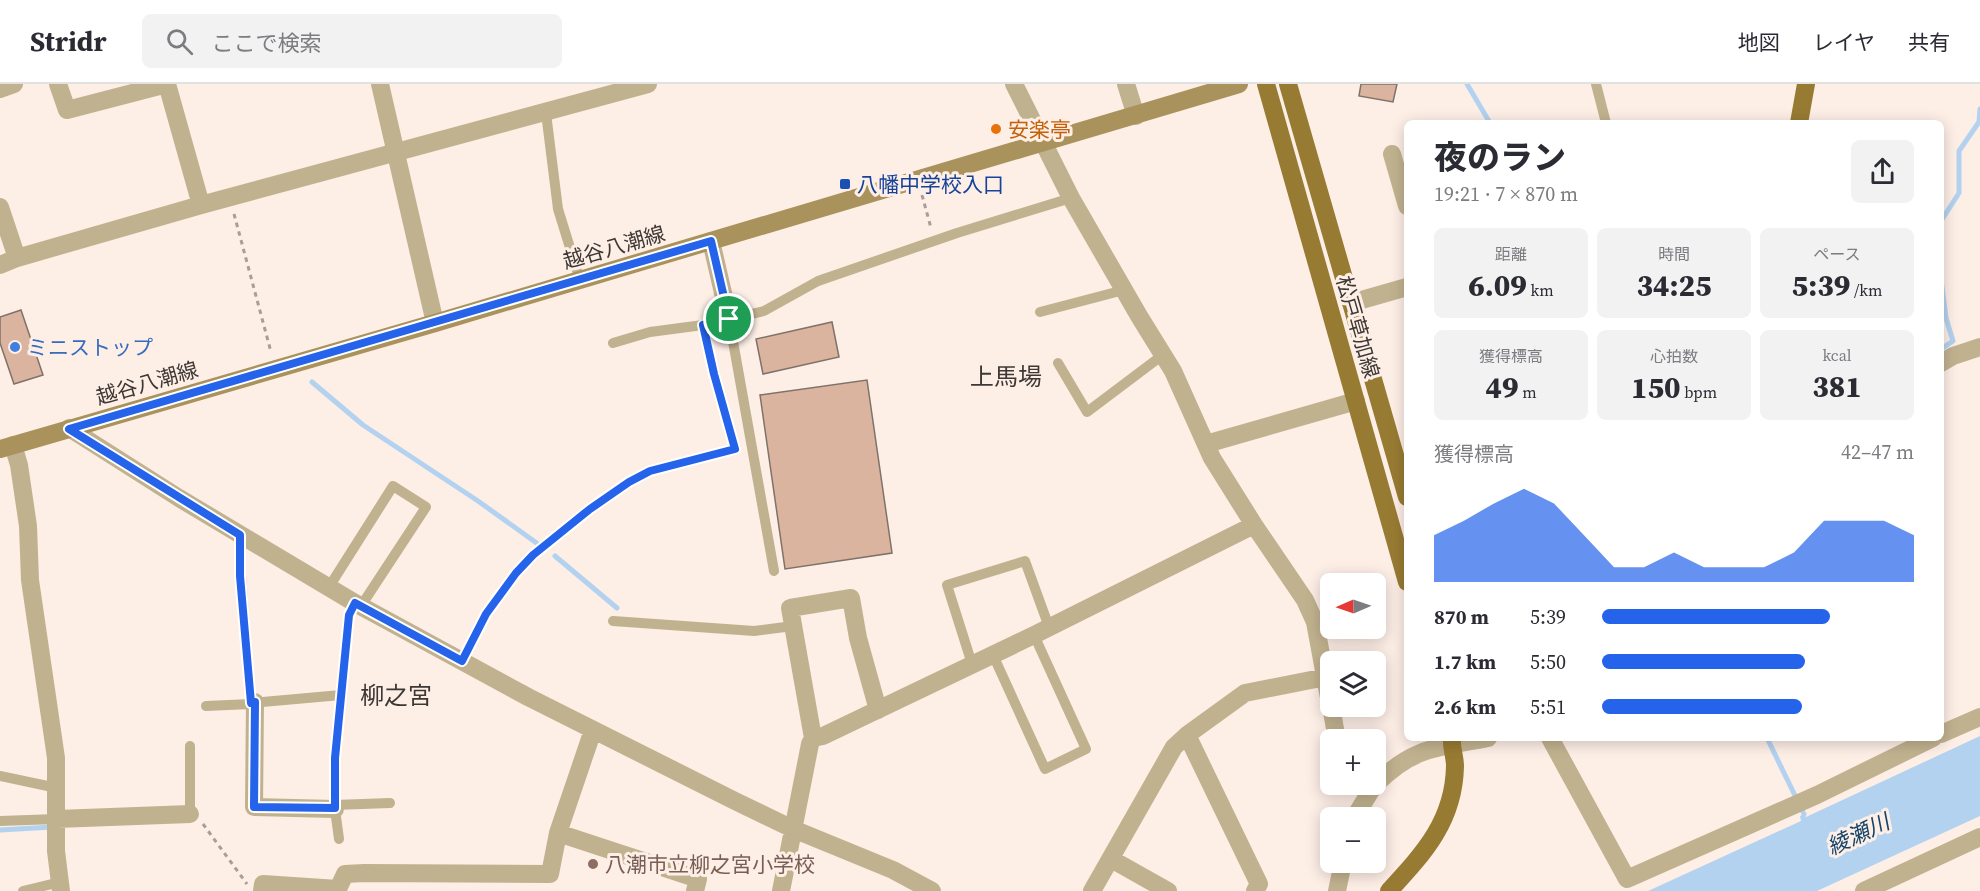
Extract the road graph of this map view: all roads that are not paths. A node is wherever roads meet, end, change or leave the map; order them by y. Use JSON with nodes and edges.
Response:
{"nodes":[{"id":1,"x":14,"y":84,"type":"edge"},
{"id":2,"x":58,"y":84,"type":"edge"},
{"id":3,"x":380,"y":84,"type":"edge"},
{"id":4,"x":648,"y":84,"type":"edge"},
{"id":5,"x":1014,"y":84,"type":"edge"},
{"id":6,"x":1126,"y":84,"type":"edge"},
{"id":7,"x":1239,"y":84,"type":"edge"},
{"id":8,"x":1266,"y":84,"type":"edge"},
{"id":9,"x":1288,"y":84,"type":"edge"},
{"id":10,"x":1596,"y":84,"type":"edge"},
{"id":11,"x":1806,"y":84,"type":"edge"},
{"id":12,"x":0,"y":88,"type":"edge"},
{"id":13,"x":624,"y":88,"type":"edge"},
{"id":14,"x":546,"y":113,"type":"junction"},
{"id":15,"x":1136,"y":116,"type":"junction"},
{"id":16,"x":1605,"y":120,"type":"edge"},
{"id":17,"x":1800,"y":120,"type":"edge"},
{"id":18,"x":1044,"y":142,"type":"junction"},
{"id":19,"x":396,"y":153,"type":"junction"},
{"id":20,"x":1392,"y":154,"type":"dead end"},
{"id":21,"x":1404,"y":196,"type":"edge"},
{"id":22,"x":1071,"y":198,"type":"junction"},
{"id":23,"x":201,"y":206,"type":"junction"},
{"id":24,"x":0,"y":207,"type":"edge"},
{"id":25,"x":711,"y":241,"type":"junction"},
{"id":26,"x":17,"y":258,"type":"junction"},
{"id":27,"x":0,"y":265,"type":"edge"},
{"id":28,"x":580,"y":280,"type":"junction"},
{"id":29,"x":1404,"y":288,"type":"edge"},
{"id":30,"x":1124,"y":290,"type":"junction"},
{"id":31,"x":1351,"y":303,"type":"junction"},
{"id":32,"x":1040,"y":312,"type":"dead end"},
{"id":33,"x":729,"y":319,"type":"junction"},
{"id":34,"x":435,"y":323,"type":"junction"},
{"id":35,"x":703,"y":325,"type":"junction"},
{"id":36,"x":613,"y":343,"type":"dead end"},
{"id":37,"x":1980,"y":347,"type":"edge"},
{"id":38,"x":1164,"y":354,"type":"junction"},
{"id":39,"x":1944,"y":361,"type":"edge"},
{"id":40,"x":1058,"y":363,"type":"dead end"},
{"id":41,"x":1356,"y":401,"type":"junction"},
{"id":42,"x":69,"y":429,"type":"junction"},
{"id":43,"x":1206,"y":444,"type":"junction"},
{"id":44,"x":7,"y":447,"type":"edge"},
{"id":45,"x":1404,"y":487,"type":"edge"},
{"id":46,"x":1254,"y":525,"type":"junction"},
{"id":47,"x":240,"y":535,"type":"junction"},
{"id":48,"x":774,"y":571,"type":"dead end"},
{"id":49,"x":1404,"y":571,"type":"edge"},
{"id":50,"x":329,"y":587,"type":"junction"},
{"id":51,"x":358,"y":604,"type":"junction"},
{"id":52,"x":614,"y":621,"type":"dead end"},
{"id":53,"x":793,"y":626,"type":"junction"},
{"id":54,"x":1041,"y":631,"type":"junction"},
{"id":55,"x":1321,"y":651,"type":"edge"},
{"id":56,"x":993,"y":655,"type":"junction"},
{"id":57,"x":462,"y":661,"type":"junction"},
{"id":58,"x":972,"y":664,"type":"junction"},
{"id":59,"x":1320,"y":678,"type":"edge"},
{"id":60,"x":341,"y":696,"type":"junction"},
{"id":61,"x":253,"y":703,"type":"junction"},
{"id":62,"x":206,"y":706,"type":"dead end"},
{"id":63,"x":878,"y":710,"type":"junction"},
{"id":64,"x":1980,"y":717,"type":"edge"},
{"id":65,"x":593,"y":730,"type":"junction"},
{"id":66,"x":1944,"y":733,"type":"edge"},
{"id":67,"x":1187,"y":735,"type":"junction"},
{"id":68,"x":813,"y":738,"type":"junction"},
{"id":69,"x":1448,"y":741,"type":"edge"},
{"id":70,"x":1451,"y":741,"type":"edge"},
{"id":71,"x":1552,"y":741,"type":"edge"},
{"id":72,"x":1927,"y":741,"type":"edge"},
{"id":73,"x":190,"y":746,"type":"dead end"},
{"id":74,"x":1386,"y":774,"type":"edge"},
{"id":75,"x":0,"y":776,"type":"edge"},
{"id":76,"x":57,"y":788,"type":"junction"},
{"id":77,"x":390,"y":803,"type":"dead end"},
{"id":78,"x":335,"y":807,"type":"junction"},
{"id":79,"x":190,"y":814,"type":"joint"},
{"id":80,"x":0,"y":820,"type":"edge"},
{"id":81,"x":57,"y":826,"type":"junction"},
{"id":82,"x":793,"y":829,"type":"junction"},
{"id":83,"x":558,"y":832,"type":"junction"},
{"id":84,"x":1980,"y":837,"type":"edge"},
{"id":85,"x":339,"y":839,"type":"dead end"},
{"id":86,"x":1110,"y":859,"type":"junction"},
{"id":87,"x":1341,"y":873,"type":"edge"},
{"id":88,"x":60,"y":886,"type":"edge"},
{"id":89,"x":262,"y":887,"type":"edge"},
{"id":90,"x":23,"y":891,"type":"edge"},
{"id":91,"x":695,"y":891,"type":"edge"},
{"id":92,"x":781,"y":891,"type":"edge"},
{"id":93,"x":932,"y":891,"type":"edge"},
{"id":94,"x":1092,"y":891,"type":"edge"},
{"id":95,"x":1168,"y":891,"type":"edge"},
{"id":96,"x":1255,"y":891,"type":"edge"},
{"id":97,"x":1337,"y":891,"type":"edge"},
{"id":98,"x":1389,"y":891,"type":"edge"},
{"id":99,"x":1864,"y":891,"type":"edge"}],
"edges":[{"from":1,"to":12,"type":"street"},
{"from":2,"to":23,"type":"street"},
{"from":3,"to":19,"type":"street"},
{"from":4,"to":13,"type":"street"},
{"from":5,"to":18,"type":"street"},
{"from":6,"to":15,"type":"street"},
{"from":7,"to":15,"type":"main road","name":"越谷八潮線"},
{"from":8,"to":41,"type":"main road","name":"松戸草加線"},
{"from":9,"to":31,"type":"main road","name":"松戸草加線"},
{"from":10,"to":16,"type":"lane"},
{"from":11,"to":17,"type":"main road"},
{"from":13,"to":14,"type":"street"},
{"from":14,"to":19,"type":"street"},
{"from":14,"to":28,"type":"lane"},
{"from":15,"to":18,"type":"main road","name":"越谷八潮線"},
{"from":18,"to":22,"type":"street"},
{"from":18,"to":25,"type":"main road","name":"越谷八潮線"},
{"from":19,"to":23,"type":"street"},
{"from":19,"to":34,"type":"street"},
{"from":20,"to":21,"type":"street"},
{"from":22,"to":30,"type":"street"},
{"from":22,"to":33,"type":"lane"},
{"from":23,"to":26,"type":"street"},
{"from":24,"to":26,"type":"street"},
{"from":25,"to":28,"type":"main road","name":"越谷八潮線"},
{"from":25,"to":33,"type":"street"},
{"from":26,"to":27,"type":"street"},
{"from":28,"to":34,"type":"main road","name":"越谷八潮線"},
{"from":29,"to":31,"type":"street"},
{"from":30,"to":32,"type":"lane"},
{"from":30,"to":38,"type":"street"},
{"from":31,"to":45,"type":"main road","name":"松戸草加線"},
{"from":33,"to":35,"type":"lane"},
{"from":33,"to":48,"type":"lane"},
{"from":34,"to":42,"type":"main road","name":"越谷八潮線"},
{"from":35,"to":36,"type":"lane"},
{"from":35,"to":57,"type":"lane"},
{"from":37,"to":39,"type":"street"},
{"from":38,"to":40,"type":"lane"},
{"from":38,"to":43,"type":"street"},
{"from":41,"to":43,"type":"street"},
{"from":41,"to":49,"type":"main road","name":"松戸草加線"},
{"from":42,"to":44,"type":"main road","name":"越谷八潮線"},
{"from":42,"to":47,"type":"street"},
{"from":43,"to":46,"type":"street"},
{"from":44,"to":76,"type":"street"},
{"from":46,"to":54,"type":"street"},
{"from":46,"to":55,"type":"street"},
{"from":47,"to":50,"type":"street"},
{"from":47,"to":61,"type":"lane"},
{"from":50,"to":51,"type":"street"},
{"from":50,"to":51,"type":"lane"},
{"from":51,"to":57,"type":"street"},
{"from":51,"to":60,"type":"lane"},
{"from":52,"to":53,"type":"lane"},
{"from":53,"to":63,"type":"street"},
{"from":53,"to":68,"type":"street"},
{"from":54,"to":56,"type":"street"},
{"from":54,"to":56,"type":"lane"},
{"from":54,"to":58,"type":"lane"},
{"from":56,"to":58,"type":"street"},
{"from":57,"to":65,"type":"street"},
{"from":58,"to":63,"type":"street"},
{"from":59,"to":67,"type":"street"},
{"from":60,"to":61,"type":"lane"},
{"from":60,"to":78,"type":"lane"},
{"from":61,"to":62,"type":"lane"},
{"from":61,"to":78,"type":"street"},
{"from":63,"to":68,"type":"street"},
{"from":64,"to":66,"type":"street"},
{"from":65,"to":82,"type":"street"},
{"from":65,"to":83,"type":"street"},
{"from":67,"to":86,"type":"street"},
{"from":67,"to":96,"type":"street"},
{"from":68,"to":82,"type":"street"},
{"from":69,"to":74,"type":"street"},
{"from":70,"to":98,"type":"main road"},
{"from":71,"to":72,"type":"street"},
{"from":73,"to":79,"type":"lane"},
{"from":75,"to":76,"type":"lane"},
{"from":76,"to":81,"type":"street"},
{"from":77,"to":78,"type":"lane"},
{"from":78,"to":85,"type":"lane"},
{"from":79,"to":81,"type":"street"},
{"from":80,"to":81,"type":"lane"},
{"from":81,"to":88,"type":"street"},
{"from":82,"to":92,"type":"street"},
{"from":82,"to":93,"type":"street"},
{"from":83,"to":89,"type":"street"},
{"from":83,"to":91,"type":"street"},
{"from":84,"to":99,"type":"street"},
{"from":86,"to":94,"type":"street"},
{"from":86,"to":95,"type":"street"},
{"from":87,"to":97,"type":"street"},
{"from":88,"to":90,"type":"lane"}]}
